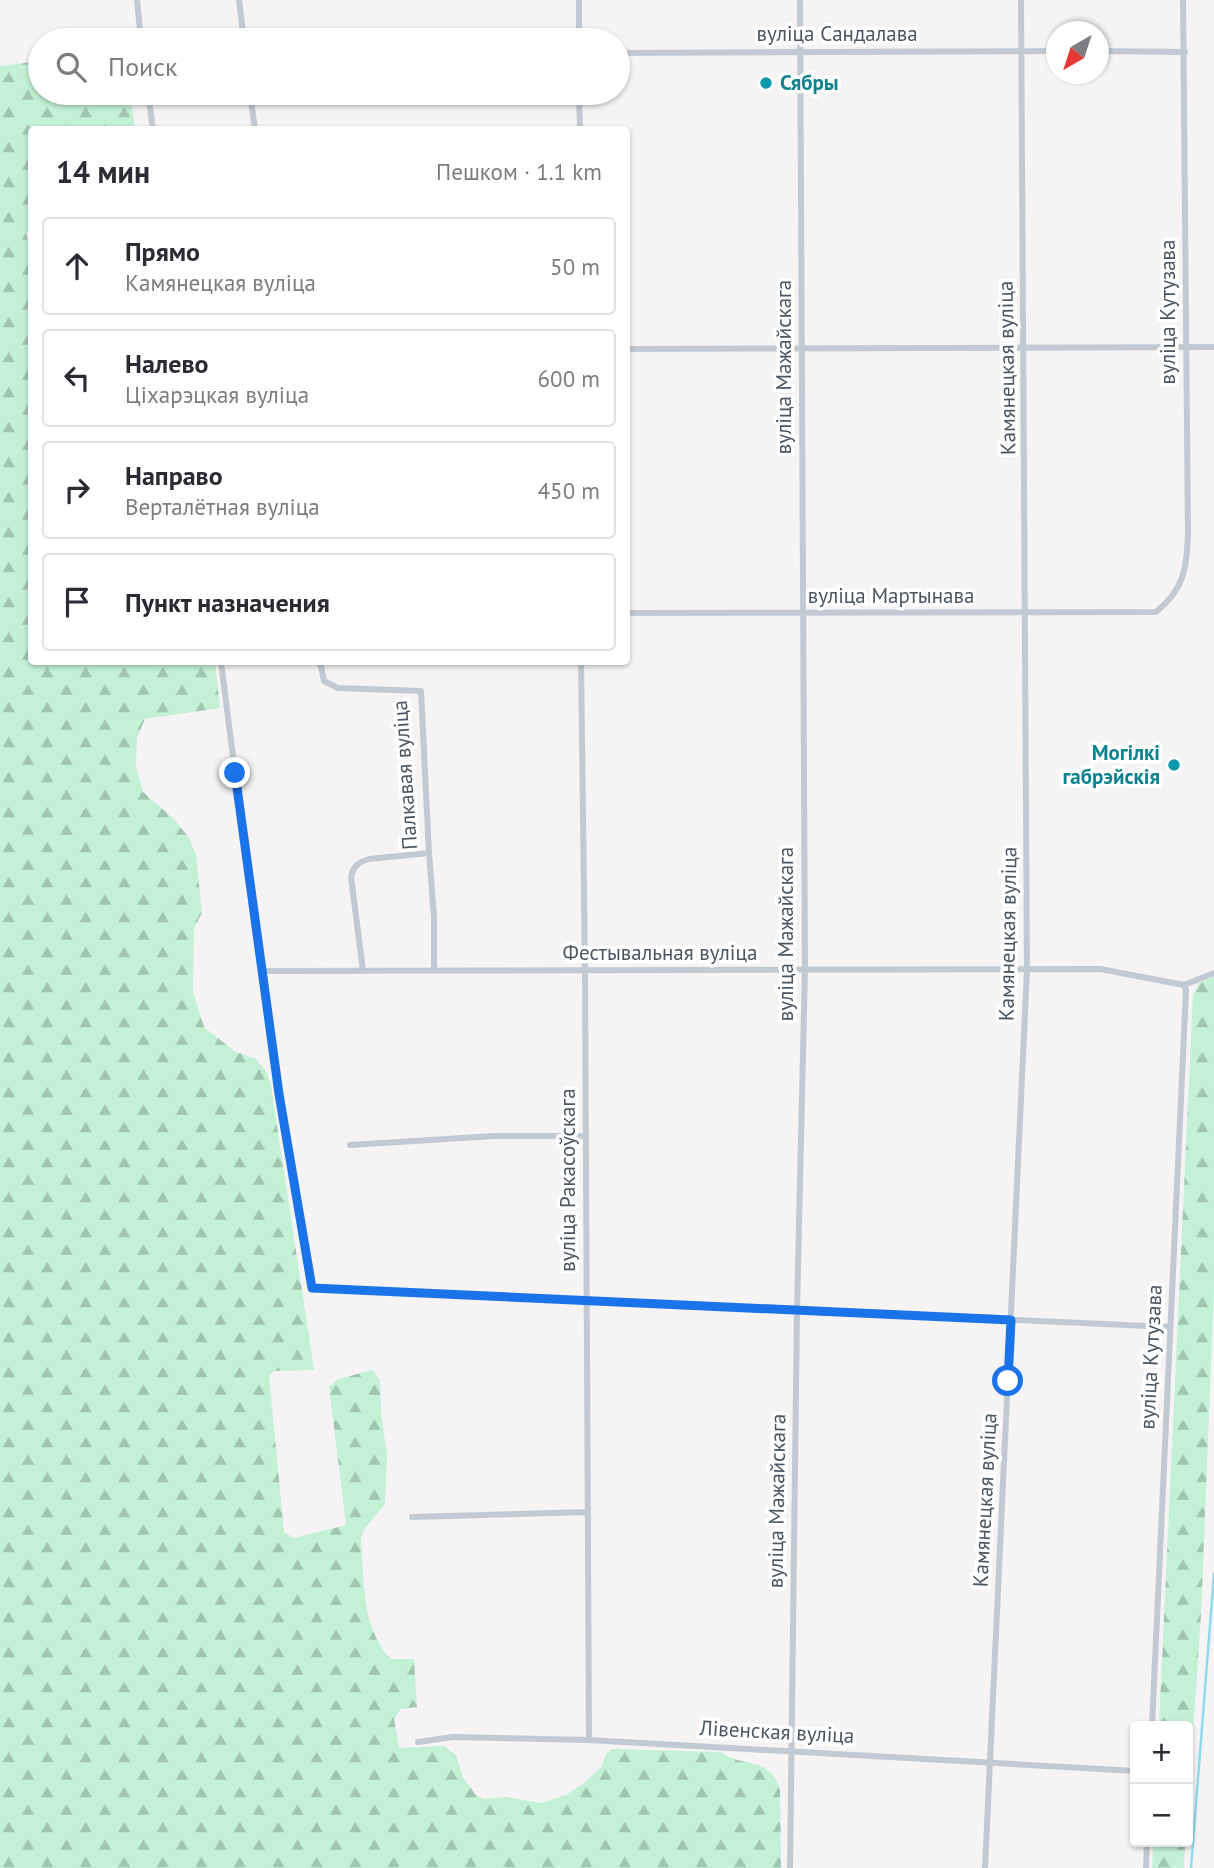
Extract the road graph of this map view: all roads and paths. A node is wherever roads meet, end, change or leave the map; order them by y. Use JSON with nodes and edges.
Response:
{"nodes":[{"id":1,"x":136,"y":0,"type":"edge"},
{"id":2,"x":239,"y":0,"type":"edge"},
{"id":3,"x":579,"y":0,"type":"edge"},
{"id":4,"x":800,"y":0,"type":"edge"},
{"id":5,"x":1021,"y":0,"type":"edge"},
{"id":6,"x":1184,"y":0,"type":"edge"},
{"id":7,"x":140,"y":28,"type":"edge"},
{"id":8,"x":242,"y":28,"type":"edge"},
{"id":9,"x":579,"y":28,"type":"edge"},
{"id":10,"x":801,"y":51,"type":"junction"},
{"id":11,"x":1020,"y":51,"type":"junction"},
{"id":12,"x":1046,"y":51,"type":"edge"},
{"id":13,"x":1109,"y":51,"type":"edge"},
{"id":14,"x":1185,"y":52,"type":"junction"},
{"id":15,"x":630,"y":53,"type":"edge"},
{"id":16,"x":150,"y":105,"type":"edge"},
{"id":17,"x":252,"y":105,"type":"edge"},
{"id":18,"x":579,"y":105,"type":"edge"},
{"id":19,"x":152,"y":126,"type":"edge"},
{"id":20,"x":254,"y":126,"type":"edge"},
{"id":21,"x":580,"y":126,"type":"edge"},
{"id":22,"x":1025,"y":346,"type":"junction"},
{"id":23,"x":1185,"y":346,"type":"junction"},
{"id":24,"x":1214,"y":346,"type":"edge"},
{"id":25,"x":630,"y":349,"type":"edge"},
{"id":26,"x":802,"y":349,"type":"junction"},
{"id":27,"x":1156,"y":612,"type":"joint"},
{"id":28,"x":630,"y":613,"type":"edge"},
{"id":29,"x":1027,"y":613,"type":"junction"},
{"id":30,"x":802,"y":614,"type":"junction"},
{"id":31,"x":221,"y":665,"type":"edge"},
{"id":32,"x":321,"y":665,"type":"edge"},
{"id":33,"x":581,"y":665,"type":"edge"},
{"id":34,"x":429,"y":853,"type":"junction"},
{"id":35,"x":805,"y":970,"type":"junction"},
{"id":36,"x":261,"y":971,"type":"junction"},
{"id":37,"x":363,"y":971,"type":"junction"},
{"id":38,"x":434,"y":971,"type":"junction"},
{"id":39,"x":585,"y":971,"type":"junction"},
{"id":40,"x":1027,"y":971,"type":"junction"},
{"id":41,"x":1214,"y":973,"type":"edge"},
{"id":42,"x":1185,"y":987,"type":"junction"},
{"id":43,"x":584,"y":1136,"type":"junction"},
{"id":44,"x":350,"y":1145,"type":"dead end"},
{"id":45,"x":586,"y":1301,"type":"junction"},
{"id":46,"x":797,"y":1310,"type":"junction"},
{"id":47,"x":1011,"y":1320,"type":"junction"},
{"id":48,"x":1170,"y":1328,"type":"junction"},
{"id":49,"x":588,"y":1512,"type":"junction"},
{"id":50,"x":412,"y":1517,"type":"dead end"},
{"id":51,"x":1152,"y":1721,"type":"edge"},
{"id":52,"x":589,"y":1740,"type":"junction"},
{"id":53,"x":418,"y":1742,"type":"dead end"},
{"id":54,"x":791,"y":1750,"type":"junction"},
{"id":55,"x":990,"y":1763,"type":"junction"},
{"id":56,"x":1130,"y":1771,"type":"edge"},
{"id":57,"x":1147,"y":1847,"type":"edge"},
{"id":58,"x":790,"y":1868,"type":"edge"},
{"id":59,"x":985,"y":1868,"type":"edge"},
{"id":60,"x":1146,"y":1868,"type":"edge"}],
"edges":[{"from":1,"to":7,"type":"street"},
{"from":2,"to":8,"type":"street"},
{"from":3,"to":9,"type":"street"},
{"from":4,"to":10,"type":"street","name":"вуліца Мажайскага"},
{"from":5,"to":11,"type":"street","name":"Камянецкая вуліца"},
{"from":6,"to":14,"type":"street","name":"вуліца Кутузава"},
{"from":10,"to":11,"type":"street","name":"вуліца Сандалава"},
{"from":10,"to":15,"type":"street","name":"вуліца Сандалава"},
{"from":10,"to":26,"type":"street","name":"вуліца Мажайскага"},
{"from":11,"to":12,"type":"street","name":"вуліца Сандалава"},
{"from":11,"to":22,"type":"street","name":"Камянецкая вуліца"},
{"from":13,"to":14,"type":"street"},
{"from":14,"to":23,"type":"street","name":"вуліца Кутузава"},
{"from":16,"to":19,"type":"street"},
{"from":17,"to":20,"type":"street"},
{"from":18,"to":21,"type":"street"},
{"from":22,"to":23,"type":"street"},
{"from":22,"to":26,"type":"street"},
{"from":22,"to":29,"type":"street","name":"Камянецкая вуліца"},
{"from":23,"to":24,"type":"street"},
{"from":23,"to":27,"type":"street","name":"вуліца Кутузава"},
{"from":25,"to":26,"type":"street"},
{"from":26,"to":30,"type":"street","name":"вуліца Мажайскага"},
{"from":27,"to":29,"type":"street","name":"вуліца Мартынава"},
{"from":28,"to":30,"type":"street","name":"вуліца Мартынава"},
{"from":29,"to":30,"type":"street","name":"вуліца Мартынава"},
{"from":29,"to":40,"type":"street","name":"Камянецкая вуліца"},
{"from":30,"to":35,"type":"street","name":"вуліца Мажайскага"},
{"from":31,"to":36,"type":"street"},
{"from":32,"to":34,"type":"street","name":"Палкавая вуліца"},
{"from":33,"to":39,"type":"street","name":"вуліца Ракасоўскага"},
{"from":34,"to":37,"type":"street"},
{"from":34,"to":38,"type":"street","name":"Палкавая вуліца"},
{"from":35,"to":39,"type":"street","name":"Фестывальная вуліца"},
{"from":35,"to":40,"type":"street","name":"Фестывальная вуліца"},
{"from":35,"to":46,"type":"street","name":"вуліца Мажайскага"},
{"from":36,"to":37,"type":"street","name":"Фестывальная вуліца"},
{"from":36,"to":45,"type":"street"},
{"from":37,"to":38,"type":"street","name":"Фестывальная вуліца"},
{"from":38,"to":39,"type":"street","name":"Фестывальная вуліца"},
{"from":39,"to":43,"type":"street","name":"вуліца Ракасоўскага"},
{"from":40,"to":42,"type":"street","name":"Фестывальная вуліца"},
{"from":40,"to":47,"type":"street","name":"Камянецкая вуліца"},
{"from":41,"to":42,"type":"street"},
{"from":42,"to":48,"type":"street","name":"вуліца Кутузава"},
{"from":43,"to":44,"type":"street"},
{"from":43,"to":45,"type":"street","name":"вуліца Ракасоўскага"},
{"from":45,"to":46,"type":"street"},
{"from":45,"to":49,"type":"street","name":"вуліца Ракасоўскага"},
{"from":46,"to":47,"type":"street"},
{"from":46,"to":54,"type":"street","name":"вуліца Мажайскага"},
{"from":47,"to":48,"type":"street"},
{"from":47,"to":55,"type":"street","name":"Камянецкая вуліца"},
{"from":48,"to":51,"type":"street","name":"вуліца Кутузава"},
{"from":49,"to":50,"type":"street"},
{"from":49,"to":52,"type":"street","name":"вуліца Ракасоўскага"},
{"from":52,"to":53,"type":"street","name":"Лівенская вуліца"},
{"from":52,"to":54,"type":"street","name":"Лівенская вуліца"},
{"from":54,"to":55,"type":"street","name":"Лівенская вуліца"},
{"from":54,"to":58,"type":"street","name":"вуліца Мажайскага"},
{"from":55,"to":56,"type":"street","name":"Лівенская вуліца"},
{"from":55,"to":59,"type":"street","name":"Камянецкая вуліца"},
{"from":57,"to":60,"type":"street"}]}
